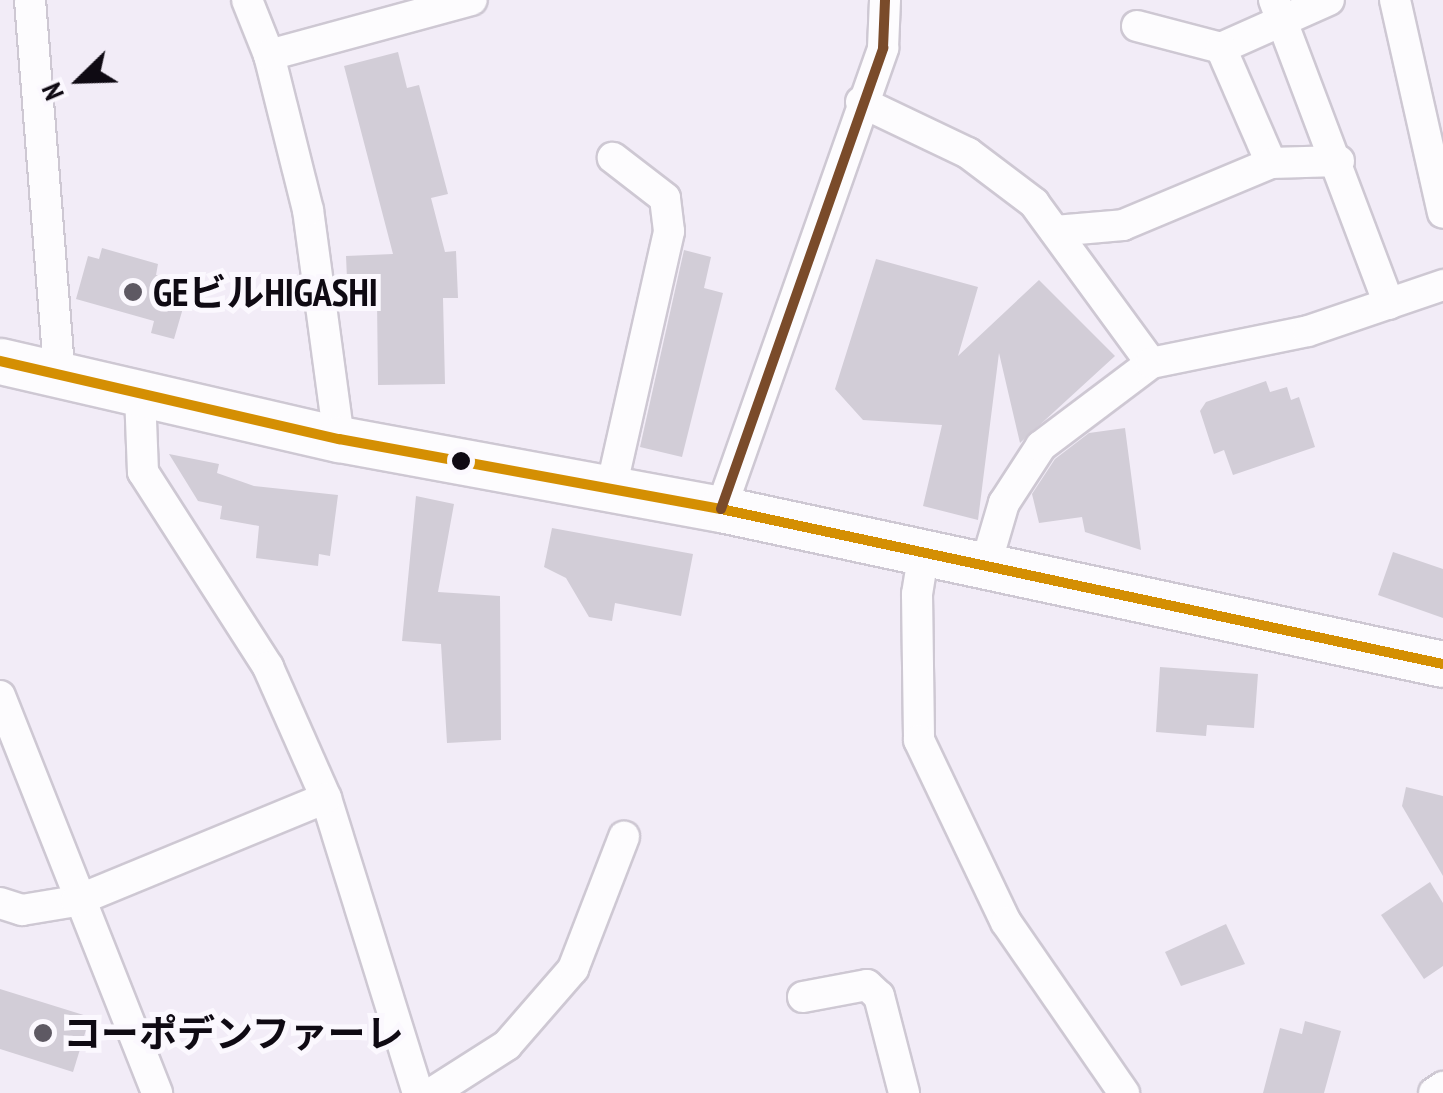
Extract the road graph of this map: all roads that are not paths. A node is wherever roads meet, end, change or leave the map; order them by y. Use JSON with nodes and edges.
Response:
{"nodes":[{"id":1,"x":30,"y":0,"type":"edge"},
{"id":2,"x":247,"y":0,"type":"edge"},
{"id":3,"x":885,"y":0,"type":"edge"},
{"id":4,"x":1329,"y":0,"type":"edge"},
{"id":5,"x":1395,"y":0,"type":"edge"},
{"id":6,"x":465,"y":3,"type":"edge"},
{"id":7,"x":1277,"y":10,"type":"edge"},
{"id":8,"x":1137,"y":26,"type":"dead end"},
{"id":9,"x":1221,"y":48,"type":"junction"},
{"id":10,"x":269,"y":54,"type":"junction"},
{"id":11,"x":861,"y":102,"type":"junction"},
{"id":12,"x":613,"y":158,"type":"dead end"},
{"id":13,"x":1339,"y":161,"type":"junction"},
{"id":14,"x":1271,"y":163,"type":"junction"},
{"id":15,"x":1443,"y":212,"type":"edge"},
{"id":16,"x":1055,"y":231,"type":"junction"},
{"id":17,"x":1443,"y":285,"type":"edge"},
{"id":18,"x":1389,"y":304,"type":"junction"},
{"id":19,"x":0,"y":361,"type":"edge"},
{"id":20,"x":1151,"y":363,"type":"junction"},
{"id":21,"x":60,"y":377,"type":"junction"},
{"id":22,"x":140,"y":394,"type":"junction"},
{"id":23,"x":339,"y":440,"type":"junction"},
{"id":24,"x":611,"y":489,"type":"junction"},
{"id":25,"x":721,"y":508,"type":"junction"},
{"id":26,"x":924,"y":551,"type":"junction"},
{"id":27,"x":986,"y":564,"type":"junction"},
{"id":28,"x":1443,"y":664,"type":"edge"},
{"id":29,"x":0,"y":696,"type":"edge"},
{"id":30,"x":326,"y":798,"type":"junction"},
{"id":31,"x":624,"y":837,"type":"dead end"},
{"id":32,"x":76,"y":901,"type":"junction"},
{"id":33,"x":0,"y":903,"type":"edge"},
{"id":34,"x":803,"y":997,"type":"dead end"},
{"id":35,"x":1443,"y":1086,"type":"edge"},
{"id":36,"x":157,"y":1093,"type":"edge"},
{"id":37,"x":418,"y":1093,"type":"edge"},
{"id":38,"x":432,"y":1093,"type":"edge"},
{"id":39,"x":904,"y":1093,"type":"edge"},
{"id":40,"x":1124,"y":1093,"type":"edge"},
{"id":41,"x":1434,"y":1093,"type":"edge"}],
"edges":[{"from":1,"to":21,"type":"street"},
{"from":2,"to":10,"type":"street"},
{"from":3,"to":11,"type":"street"},
{"from":4,"to":7,"type":"street"},
{"from":5,"to":15,"type":"street"},
{"from":6,"to":10,"type":"street"},
{"from":7,"to":9,"type":"street"},
{"from":7,"to":13,"type":"street"},
{"from":8,"to":9,"type":"street"},
{"from":9,"to":14,"type":"street"},
{"from":10,"to":23,"type":"street"},
{"from":11,"to":16,"type":"street"},
{"from":11,"to":25,"type":"street"},
{"from":12,"to":24,"type":"street"},
{"from":13,"to":14,"type":"street"},
{"from":13,"to":18,"type":"street"},
{"from":14,"to":16,"type":"street"},
{"from":16,"to":20,"type":"street"},
{"from":17,"to":18,"type":"street"},
{"from":18,"to":20,"type":"street"},
{"from":19,"to":21,"type":"main road"},
{"from":20,"to":27,"type":"street"},
{"from":21,"to":22,"type":"main road"},
{"from":22,"to":23,"type":"main road"},
{"from":22,"to":30,"type":"street"},
{"from":23,"to":24,"type":"main road"},
{"from":24,"to":25,"type":"main road"},
{"from":25,"to":26,"type":"main road"},
{"from":26,"to":27,"type":"main road"},
{"from":26,"to":40,"type":"street"},
{"from":27,"to":28,"type":"main road"},
{"from":29,"to":32,"type":"street"},
{"from":30,"to":32,"type":"street"},
{"from":30,"to":37,"type":"street"},
{"from":31,"to":38,"type":"street"},
{"from":32,"to":33,"type":"street"},
{"from":32,"to":36,"type":"street"},
{"from":34,"to":39,"type":"street"},
{"from":35,"to":41,"type":"street"}]}
